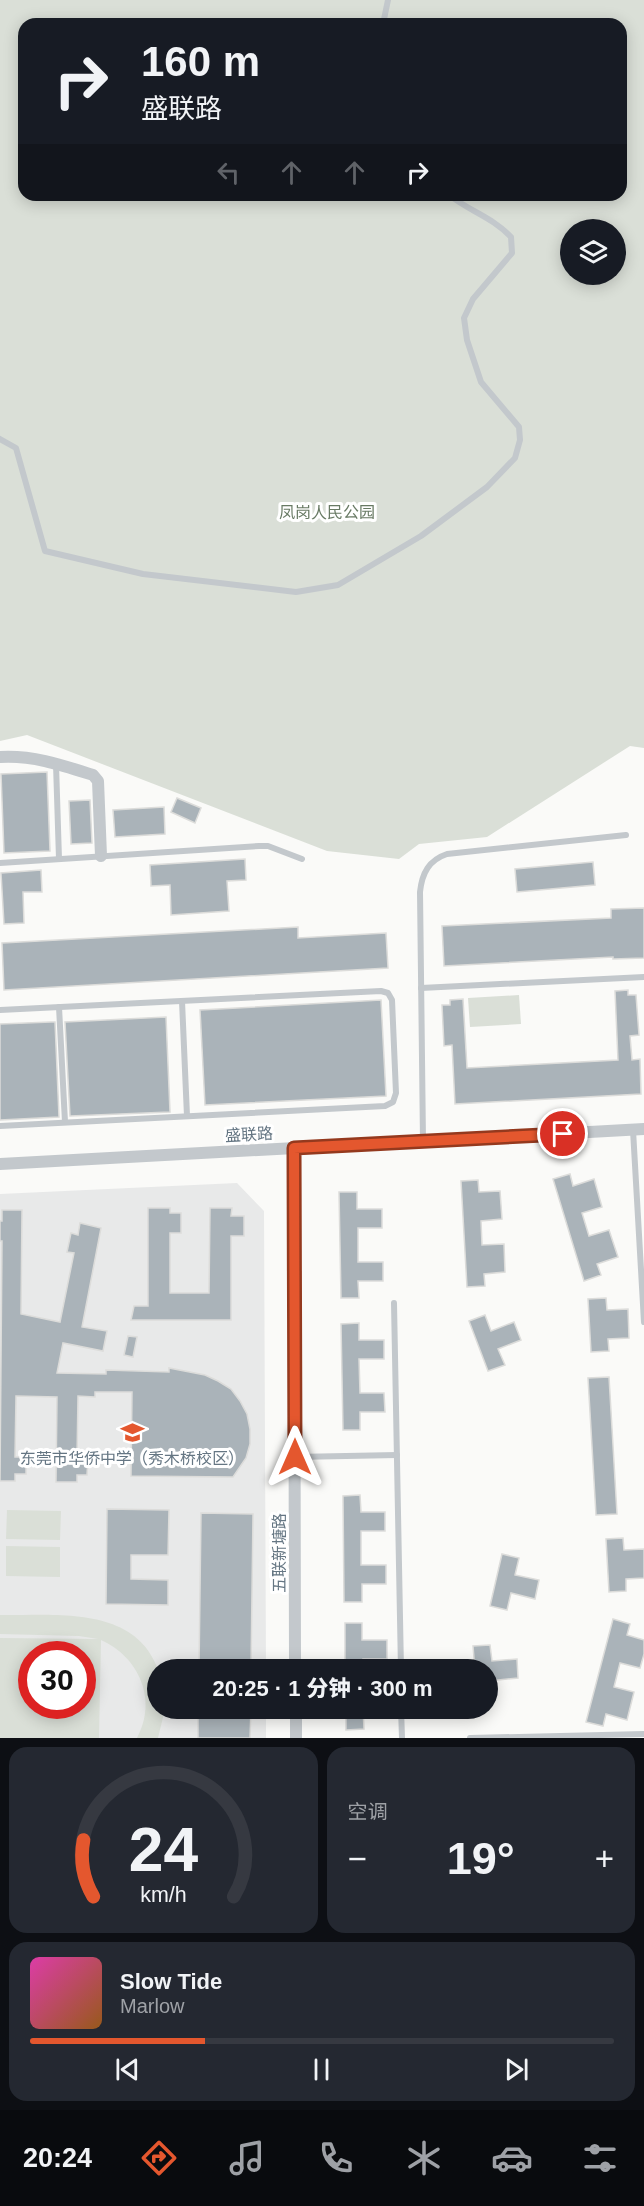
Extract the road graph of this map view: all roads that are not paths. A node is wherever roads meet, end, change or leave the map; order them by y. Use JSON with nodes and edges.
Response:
{"nodes":[{"id":1,"x":388,"y":0,"type":"edge"},
{"id":2,"x":384,"y":18,"type":"edge"},
{"id":3,"x":456,"y":201,"type":"edge"},
{"id":4,"x":0,"y":439,"type":"edge"},
{"id":5,"x":0,"y":758,"type":"edge"},
{"id":6,"x":56,"y":763,"type":"junction"},
{"id":7,"x":626,"y":834,"type":"dead end"},
{"id":8,"x":101,"y":856,"type":"junction"},
{"id":9,"x":59,"y":859,"type":"junction"},
{"id":10,"x":302,"y":859,"type":"dead end"},
{"id":11,"x":0,"y":863,"type":"edge"},
{"id":12,"x":644,"y":977,"type":"edge"},
{"id":13,"x":421,"y":988,"type":"junction"},
{"id":14,"x":182,"y":1001,"type":"junction"},
{"id":15,"x":59,"y":1007,"type":"junction"},
{"id":16,"x":0,"y":1010,"type":"edge"},
{"id":17,"x":187,"y":1116,"type":"junction"},
{"id":18,"x":65,"y":1122,"type":"junction"},
{"id":19,"x":0,"y":1126,"type":"edge"},
{"id":20,"x":638,"y":1130,"type":"edge"},
{"id":21,"x":423,"y":1141,"type":"junction"},
{"id":22,"x":294,"y":1148,"type":"junction"},
{"id":23,"x":0,"y":1164,"type":"edge"},
{"id":24,"x":394,"y":1303,"type":"dead end"},
{"id":25,"x":644,"y":1322,"type":"edge"},
{"id":26,"x":397,"y":1455,"type":"junction"},
{"id":27,"x":295,"y":1457,"type":"junction"},
{"id":28,"x":296,"y":1659,"type":"edge"},
{"id":29,"x":400,"y":1659,"type":"edge"},
{"id":30,"x":296,"y":1719,"type":"edge"},
{"id":31,"x":401,"y":1719,"type":"edge"},
{"id":32,"x":644,"y":1734,"type":"edge"},
{"id":33,"x":296,"y":1738,"type":"edge"},
{"id":34,"x":402,"y":1738,"type":"edge"},
{"id":35,"x":470,"y":1738,"type":"edge"}],
"edges":[{"from":1,"to":2,"type":"lane"},
{"from":3,"to":4,"type":"lane"},
{"from":5,"to":6,"type":"street"},
{"from":6,"to":8,"type":"street"},
{"from":6,"to":9,"type":"lane"},
{"from":7,"to":13,"type":"lane"},
{"from":8,"to":9,"type":"lane"},
{"from":8,"to":10,"type":"lane"},
{"from":9,"to":11,"type":"lane"},
{"from":12,"to":13,"type":"lane"},
{"from":13,"to":21,"type":"lane"},
{"from":14,"to":15,"type":"lane"},
{"from":14,"to":17,"type":"lane"},
{"from":14,"to":17,"type":"lane"},
{"from":15,"to":16,"type":"lane"},
{"from":15,"to":18,"type":"lane"},
{"from":17,"to":18,"type":"lane"},
{"from":18,"to":19,"type":"lane"},
{"from":20,"to":21,"type":"street","name":"盛联路"},
{"from":20,"to":25,"type":"lane"},
{"from":21,"to":22,"type":"street","name":"盛联路"},
{"from":22,"to":23,"type":"street","name":"盛联路"},
{"from":22,"to":27,"type":"street","name":"五联新塘路"},
{"from":24,"to":26,"type":"lane"},
{"from":26,"to":27,"type":"lane"},
{"from":26,"to":29,"type":"lane"},
{"from":27,"to":28,"type":"street","name":"五联新塘路"},
{"from":30,"to":33,"type":"street"},
{"from":31,"to":34,"type":"lane"},
{"from":32,"to":35,"type":"lane"}]}
